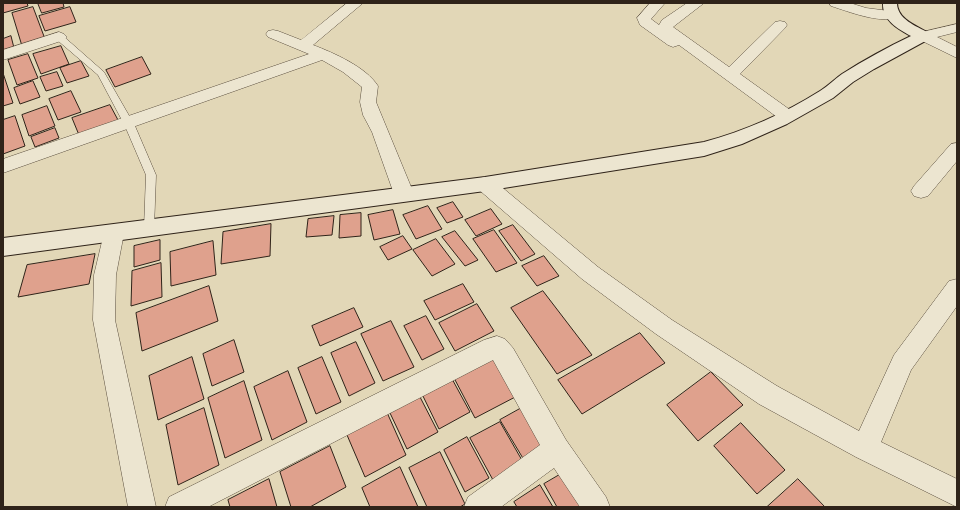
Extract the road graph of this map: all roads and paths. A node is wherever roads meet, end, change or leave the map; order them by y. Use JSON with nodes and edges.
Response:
{"nodes":[{"id":1,"x":356,"y":3,"type":"edge"},
{"id":2,"x":658,"y":3,"type":"edge"},
{"id":3,"x":697,"y":3,"type":"edge"},
{"id":4,"x":836,"y":3,"type":"edge"},
{"id":5,"x":891,"y":9,"type":"edge"},
{"id":6,"x":780,"y":25,"type":"dead end"},
{"id":7,"x":957,"y":28,"type":"edge"},
{"id":8,"x":272,"y":34,"type":"dead end"},
{"id":9,"x":923,"y":36,"type":"junction"},
{"id":10,"x":59,"y":37,"type":"joint"},
{"id":11,"x":302,"y":46,"type":"junction"},
{"id":12,"x":957,"y":53,"type":"edge"},
{"id":13,"x":321,"y":54,"type":"junction"},
{"id":14,"x":3,"y":55,"type":"edge"},
{"id":15,"x":730,"y":75,"type":"junction"},
{"id":16,"x":783,"y":118,"type":"junction"},
{"id":17,"x":128,"y":122,"type":"junction"},
{"id":18,"x":957,"y":149,"type":"edge"},
{"id":19,"x":3,"y":166,"type":"edge"},
{"id":20,"x":485,"y":184,"type":"junction"},
{"id":21,"x":920,"y":191,"type":"dead end"},
{"id":22,"x":404,"y":194,"type":"junction"},
{"id":23,"x":149,"y":228,"type":"junction"},
{"id":24,"x":114,"y":233,"type":"junction"},
{"id":25,"x":3,"y":247,"type":"edge"},
{"id":26,"x":957,"y":288,"type":"edge"},
{"id":27,"x":866,"y":448,"type":"junction"},
{"id":28,"x":558,"y":449,"type":"junction"},
{"id":29,"x":957,"y":494,"type":"edge"},
{"id":30,"x":142,"y":507,"type":"edge"},
{"id":31,"x":179,"y":507,"type":"edge"},
{"id":32,"x":478,"y":507,"type":"edge"},
{"id":33,"x":596,"y":507,"type":"edge"}],
"edges":[{"from":1,"to":11,"type":"street"},
{"from":2,"to":16,"type":"street"},
{"from":3,"to":15,"type":"street"},
{"from":4,"to":5,"type":"street"},
{"from":5,"to":9,"type":"street"},
{"from":6,"to":15,"type":"street"},
{"from":7,"to":9,"type":"street"},
{"from":8,"to":11,"type":"street"},
{"from":9,"to":12,"type":"street"},
{"from":9,"to":16,"type":"street"},
{"from":10,"to":14,"type":"street"},
{"from":10,"to":17,"type":"lane"},
{"from":11,"to":13,"type":"street"},
{"from":13,"to":17,"type":"street"},
{"from":13,"to":22,"type":"street"},
{"from":15,"to":16,"type":"street"},
{"from":16,"to":20,"type":"street"},
{"from":17,"to":19,"type":"street"},
{"from":17,"to":23,"type":"lane"},
{"from":18,"to":21,"type":"street"},
{"from":20,"to":22,"type":"street"},
{"from":20,"to":27,"type":"street"},
{"from":22,"to":23,"type":"street"},
{"from":23,"to":24,"type":"street"},
{"from":24,"to":25,"type":"street"},
{"from":24,"to":30,"type":"street"},
{"from":26,"to":27,"type":"street"},
{"from":27,"to":29,"type":"street"},
{"from":28,"to":31,"type":"street"},
{"from":28,"to":32,"type":"street"},
{"from":28,"to":33,"type":"street"}]}
